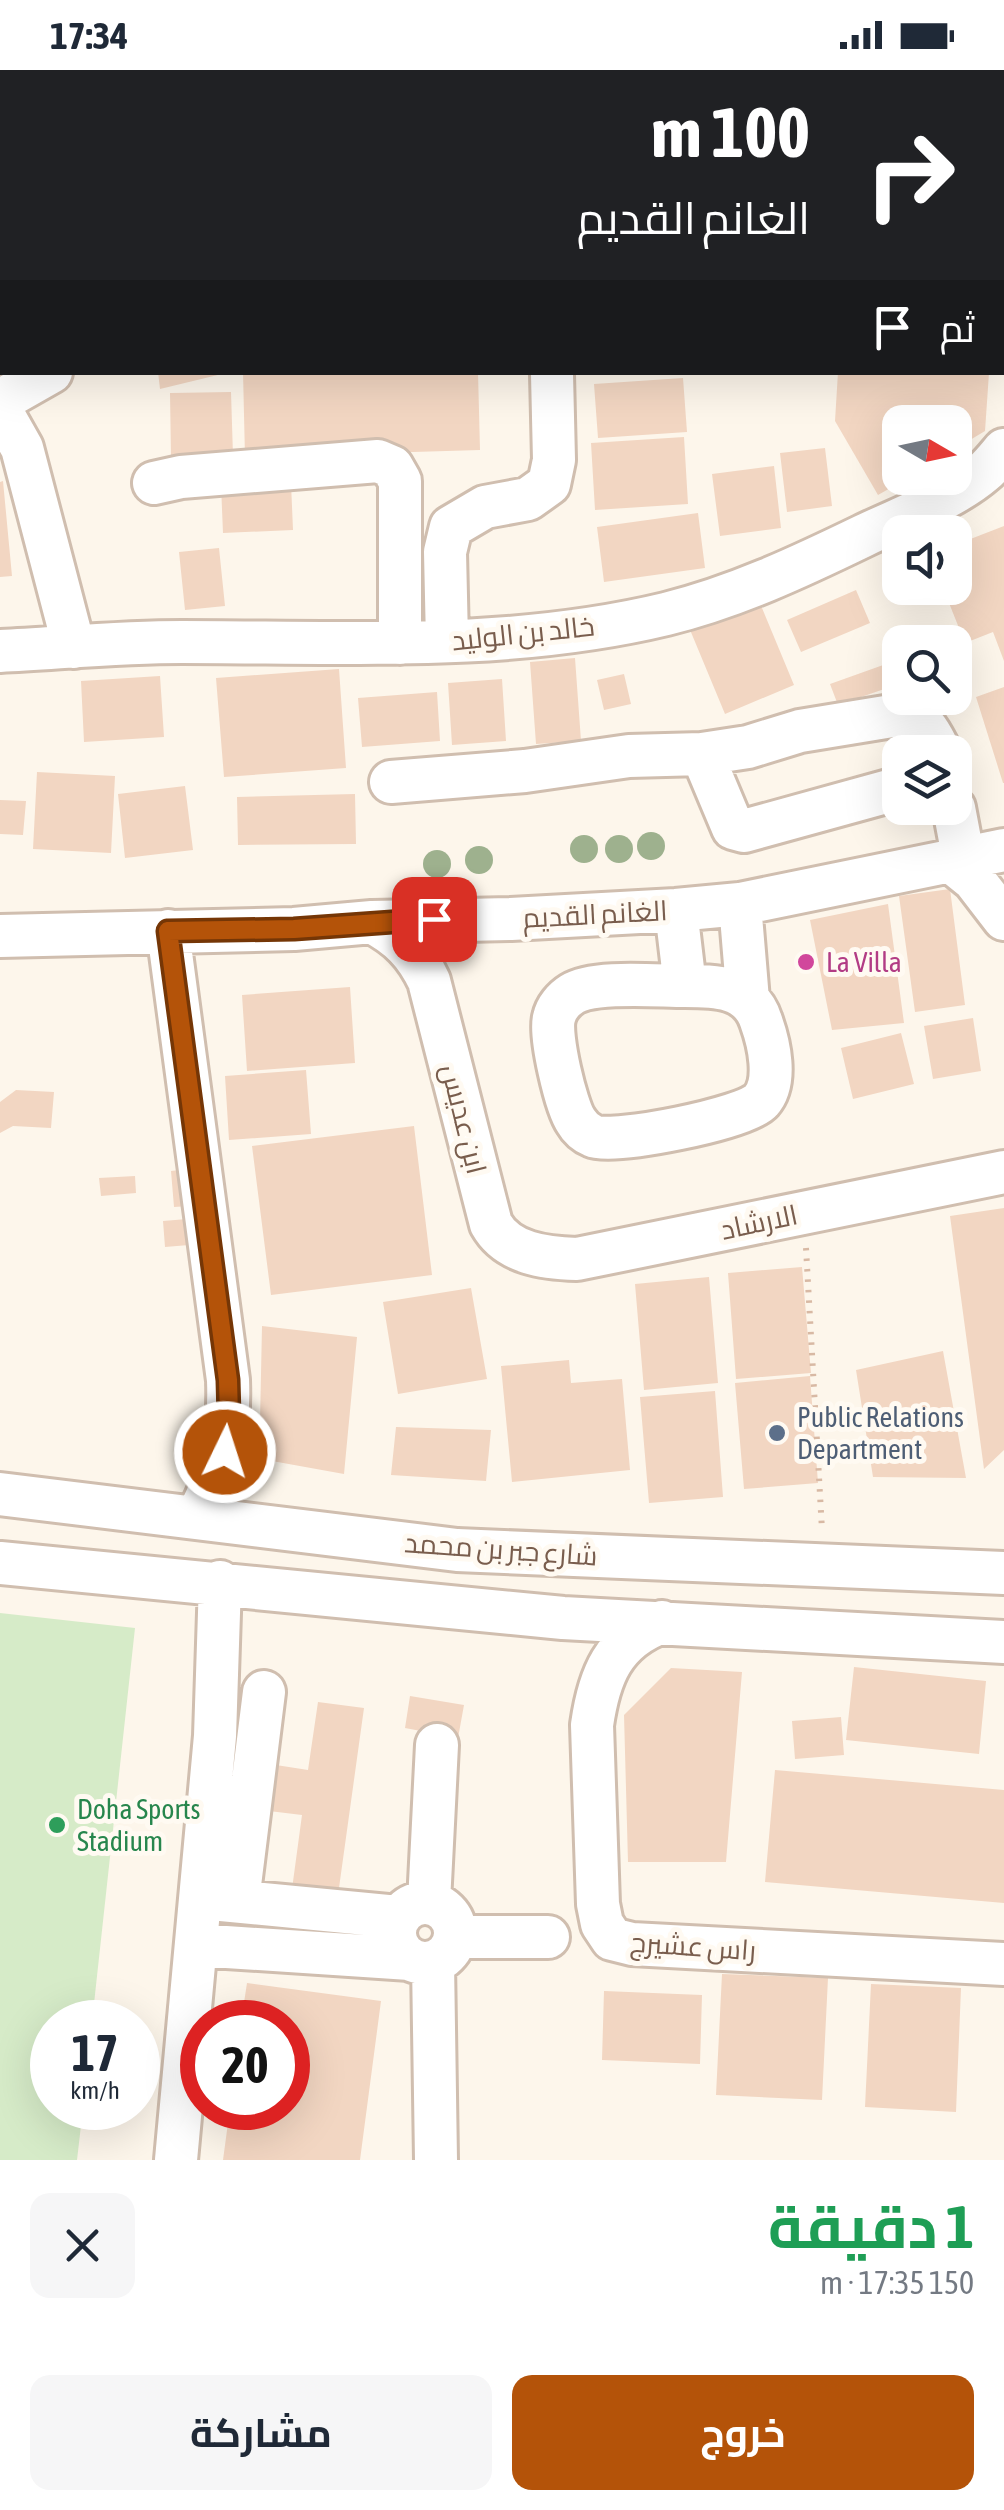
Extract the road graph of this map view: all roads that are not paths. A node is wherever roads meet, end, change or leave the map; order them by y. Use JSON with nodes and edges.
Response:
{"nodes":[{"id":1,"x":47,"y":375,"type":"edge"},
{"id":2,"x":552,"y":375,"type":"edge"},
{"id":3,"x":0,"y":405,"type":"edge"},
{"id":4,"x":1004,"y":450,"type":"edge"},
{"id":5,"x":154,"y":483,"type":"dead end"},
{"id":6,"x":447,"y":642,"type":"junction"},
{"id":7,"x":400,"y":643,"type":"junction"},
{"id":8,"x":74,"y":648,"type":"junction"},
{"id":9,"x":0,"y":652,"type":"edge"},
{"id":10,"x":932,"y":735,"type":"edge"},
{"id":11,"x":702,"y":754,"type":"junction"},
{"id":12,"x":391,"y":782,"type":"dead end"},
{"id":13,"x":882,"y":793,"type":"edge"},
{"id":14,"x":961,"y":825,"type":"edge"},
{"id":15,"x":974,"y":858,"type":"edge"},
{"id":16,"x":740,"y":904,"type":"junction"},
{"id":17,"x":676,"y":910,"type":"junction"},
{"id":18,"x":1004,"y":919,"type":"edge"},
{"id":19,"x":459,"y":920,"type":"junction"},
{"id":20,"x":372,"y":922,"type":"junction"},
{"id":21,"x":168,"y":931,"type":"junction"},
{"id":22,"x":0,"y":936,"type":"edge"},
{"id":23,"x":429,"y":982,"type":"junction"},
{"id":24,"x":685,"y":986,"type":"junction"},
{"id":25,"x":748,"y":1000,"type":"junction"},
{"id":26,"x":1004,"y":1172,"type":"edge"},
{"id":27,"x":515,"y":1246,"type":"joint"},
{"id":28,"x":0,"y":1494,"type":"edge"},
{"id":29,"x":197,"y":1517,"type":"junction"},
{"id":30,"x":0,"y":1564,"type":"edge"},
{"id":31,"x":1004,"y":1573,"type":"edge"},
{"id":32,"x":220,"y":1582,"type":"junction"},
{"id":33,"x":662,"y":1622,"type":"junction"},
{"id":34,"x":1004,"y":1642,"type":"edge"},
{"id":35,"x":264,"y":1692,"type":"dead end"},
{"id":36,"x":436,"y":1745,"type":"dead end"},
{"id":37,"x":219,"y":1900,"type":"junction"},
{"id":38,"x":413,"y":1910,"type":"junction"},
{"id":39,"x":548,"y":1936,"type":"dead end"},
{"id":40,"x":196,"y":1945,"type":"junction"},
{"id":41,"x":432,"y":1953,"type":"junction"},
{"id":42,"x":1004,"y":1964,"type":"edge"},
{"id":43,"x":176,"y":2160,"type":"edge"},
{"id":44,"x":436,"y":2160,"type":"edge"}],
"edges":[{"from":1,"to":3,"type":"street"},
{"from":2,"to":6,"type":"street"},
{"from":3,"to":8,"type":"street"},
{"from":4,"to":6,"type":"street","name":"خالد بن الوليد"},
{"from":5,"to":7,"type":"street"},
{"from":6,"to":7,"type":"street","name":"خالد بن الوليد"},
{"from":7,"to":8,"type":"street","name":"خالد بن الوليد"},
{"from":8,"to":9,"type":"street","name":"خالد بن الوليد"},
{"from":10,"to":11,"type":"street"},
{"from":11,"to":12,"type":"street"},
{"from":11,"to":13,"type":"street"},
{"from":14,"to":15,"type":"street"},
{"from":15,"to":16,"type":"street","name":"الغانم القديم"},
{"from":15,"to":18,"type":"street"},
{"from":16,"to":17,"type":"street","name":"الغانم القديم"},
{"from":16,"to":25,"type":"street"},
{"from":17,"to":19,"type":"street","name":"الغانم القديم"},
{"from":17,"to":24,"type":"street"},
{"from":19,"to":20,"type":"street","name":"الغانم القديم"},
{"from":19,"to":23,"type":"street"},
{"from":20,"to":21,"type":"street","name":"الغانم القديم"},
{"from":20,"to":23,"type":"street","name":"ابن عديس"},
{"from":21,"to":22,"type":"street","name":"الغانم القديم"},
{"from":21,"to":29,"type":"street"},
{"from":23,"to":27,"type":"street","name":"ابن عديس"},
{"from":24,"to":25,"type":"street"},
{"from":24,"to":25,"type":"street"},
{"from":26,"to":27,"type":"street","name":"الارشاد"},
{"from":28,"to":29,"type":"street","name":"شارع جبر بن محمد"},
{"from":29,"to":31,"type":"street","name":"شارع جبر بن محمد"},
{"from":30,"to":32,"type":"street"},
{"from":32,"to":33,"type":"street"},
{"from":32,"to":37,"type":"street"},
{"from":33,"to":34,"type":"street"},
{"from":33,"to":42,"type":"street","name":"راس عشيرج"},
{"from":35,"to":37,"type":"street"},
{"from":36,"to":38,"type":"street"},
{"from":37,"to":38,"type":"street"},
{"from":37,"to":40,"type":"street"},
{"from":38,"to":41,"type":"street"},
{"from":38,"to":41,"type":"street"},
{"from":39,"to":41,"type":"street"},
{"from":40,"to":41,"type":"street"},
{"from":40,"to":43,"type":"street"},
{"from":41,"to":44,"type":"street"}]}
